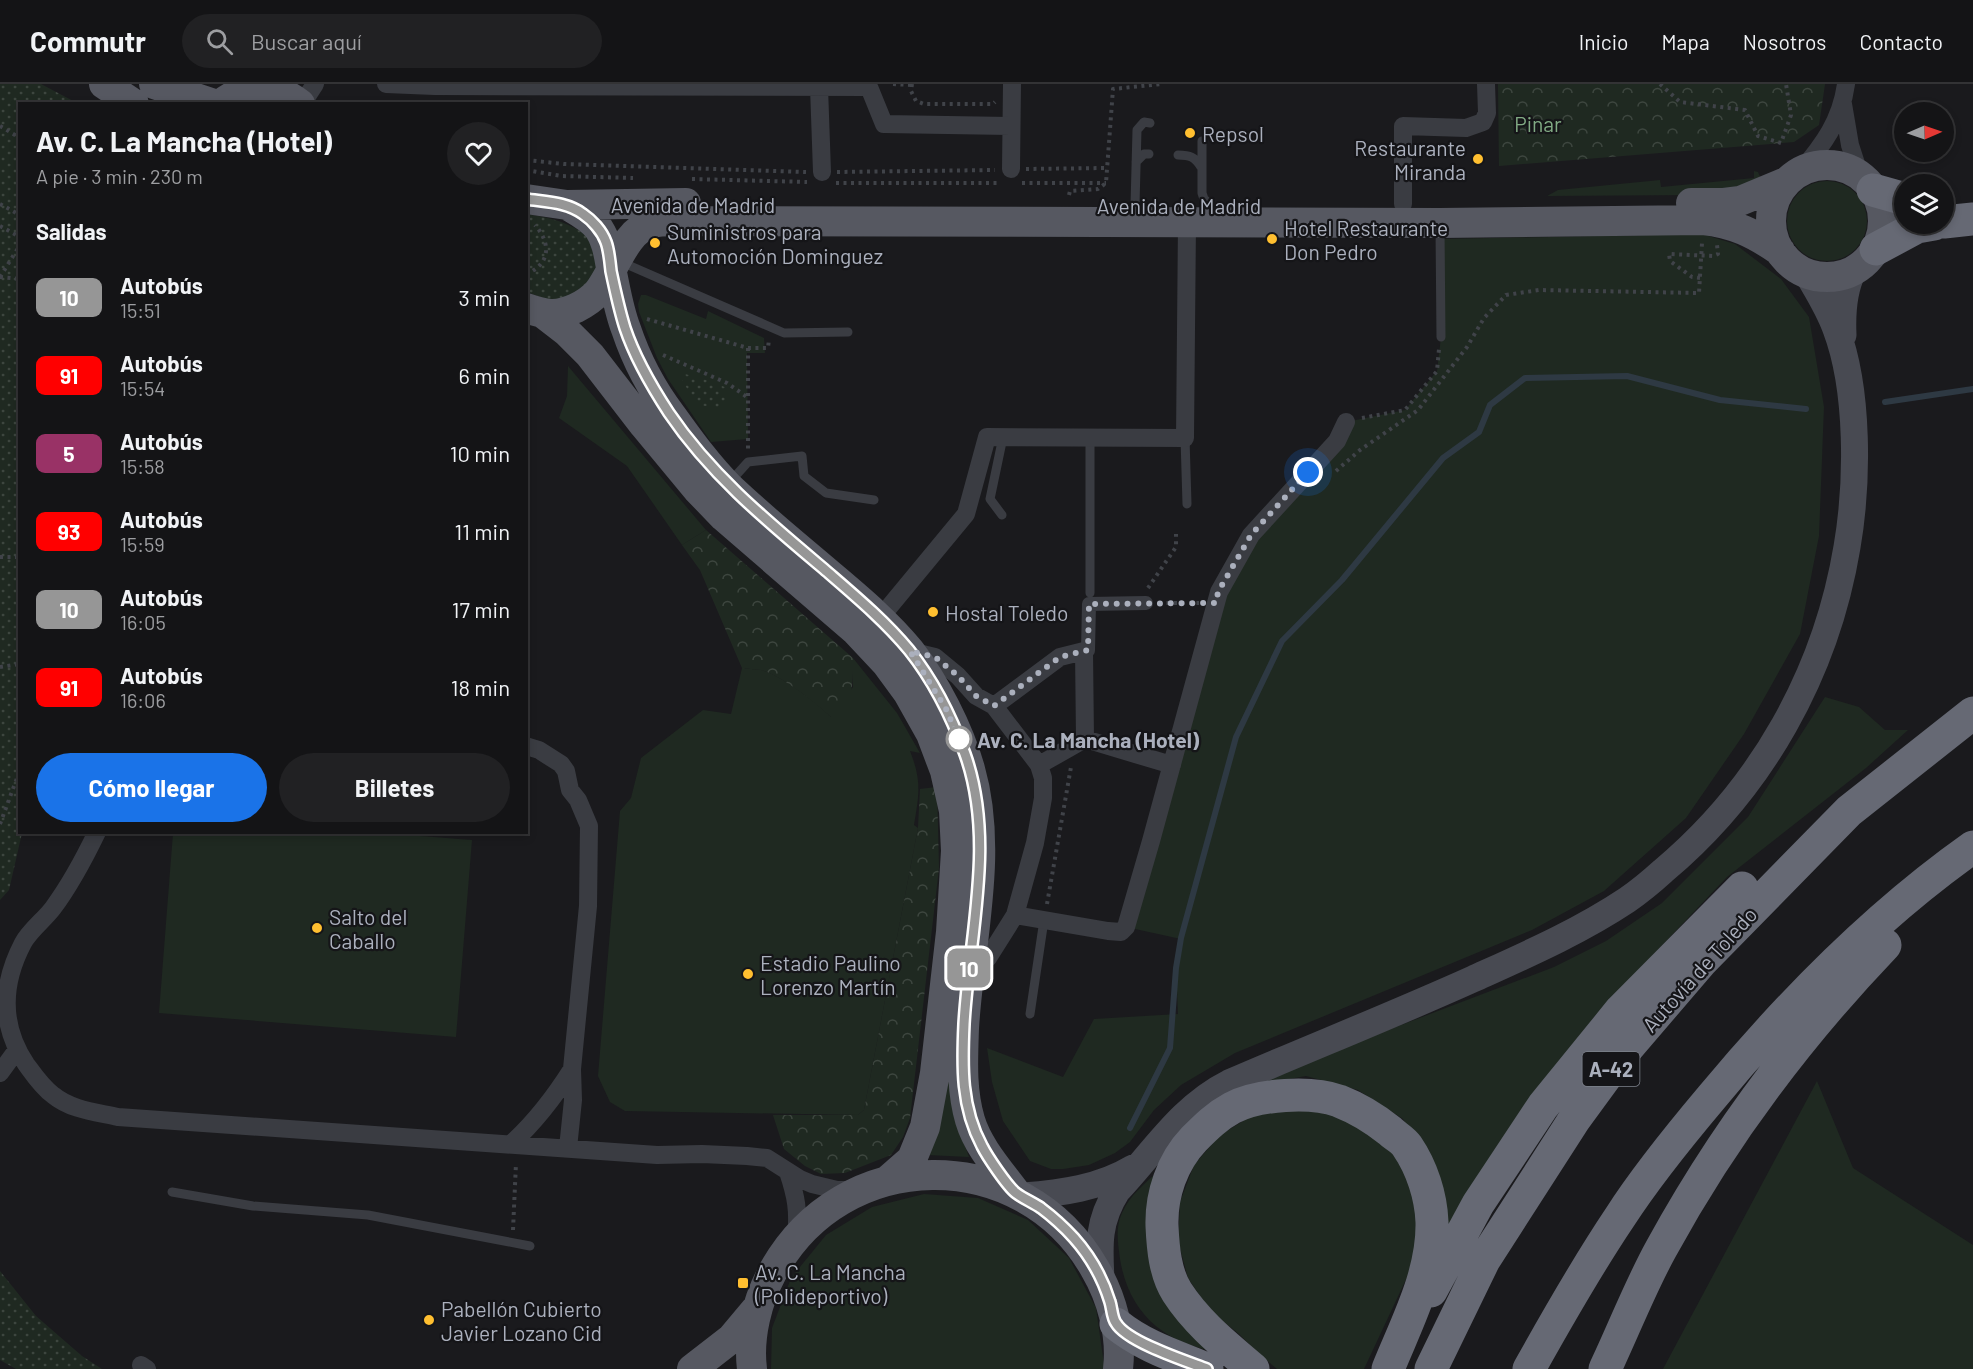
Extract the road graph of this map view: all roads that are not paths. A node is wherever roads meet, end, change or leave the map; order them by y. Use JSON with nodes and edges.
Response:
{"nodes":[{"id":1,"x":104,"y":84,"type":"edge"},
{"id":2,"x":154,"y":84,"type":"edge"},
{"id":3,"x":315,"y":84,"type":"edge"},
{"id":4,"x":386,"y":84,"type":"edge"},
{"id":5,"x":487,"y":84,"type":"edge"},
{"id":6,"x":1486,"y":84,"type":"edge"},
{"id":7,"x":1846,"y":84,"type":"edge"},
{"id":8,"x":870,"y":85,"type":"edge"},
{"id":9,"x":819,"y":87,"type":"junction"},
{"id":10,"x":1004,"y":88,"type":"edge"},
{"id":11,"x":247,"y":91,"type":"edge"},
{"id":12,"x":131,"y":102,"type":"edge"},
{"id":13,"x":298,"y":102,"type":"edge"},
{"id":14,"x":302,"y":102,"type":"edge"},
{"id":15,"x":1843,"y":105,"type":"junction"},
{"id":16,"x":1150,"y":123,"type":"dead end"},
{"id":17,"x":1010,"y":126,"type":"junction"},
{"id":18,"x":1203,"y":141,"type":"dead end"},
{"id":19,"x":1149,"y":154,"type":"dead end"},
{"id":20,"x":1178,"y":155,"type":"dead end"},
{"id":21,"x":1136,"y":162,"type":"junction"},
{"id":22,"x":1203,"y":169,"type":"junction"},
{"id":23,"x":1011,"y":170,"type":"dead end"},
{"id":24,"x":822,"y":172,"type":"dead end"},
{"id":25,"x":1793,"y":177,"type":"junction"},
{"id":26,"x":1867,"y":183,"type":"junction"},
{"id":27,"x":1894,"y":194,"type":"edge"},
{"id":28,"x":1954,"y":203,"type":"edge"},
{"id":29,"x":1403,"y":204,"type":"junction"},
{"id":30,"x":1973,"y":204,"type":"edge"},
{"id":31,"x":567,"y":205,"type":"junction"},
{"id":32,"x":1135,"y":205,"type":"junction"},
{"id":33,"x":528,"y":210,"type":"edge"},
{"id":34,"x":1199,"y":213,"type":"junction"},
{"id":35,"x":1973,"y":219,"type":"edge"},
{"id":36,"x":1954,"y":221,"type":"edge"},
{"id":37,"x":1440,"y":223,"type":"junction"},
{"id":38,"x":1904,"y":234,"type":"edge"},
{"id":39,"x":1876,"y":249,"type":"junction"},
{"id":40,"x":1780,"y":251,"type":"junction"},
{"id":41,"x":614,"y":264,"type":"junction"},
{"id":42,"x":1853,"y":271,"type":"junction"},
{"id":43,"x":1807,"y":273,"type":"junction"},
{"id":44,"x":536,"y":311,"type":"edge"},
{"id":45,"x":848,"y":332,"type":"dead end"},
{"id":46,"x":1441,"y":337,"type":"road end"},
{"id":47,"x":1846,"y":366,"type":"junction"},
{"id":48,"x":1346,"y":422,"type":"road end"},
{"id":49,"x":1090,"y":436,"type":"junction"},
{"id":50,"x":1003,"y":437,"type":"junction"},
{"id":51,"x":1185,"y":438,"type":"junction"},
{"id":52,"x":727,"y":485,"type":"junction"},
{"id":53,"x":874,"y":500,"type":"dead end"},
{"id":54,"x":1187,"y":504,"type":"dead end"},
{"id":55,"x":1002,"y":514,"type":"dead end"},
{"id":56,"x":1090,"y":593,"type":"dead end"},
{"id":57,"x":1144,"y":599,"type":"road end"},
{"id":58,"x":880,"y":618,"type":"junction"},
{"id":59,"x":910,"y":651,"type":"junction"},
{"id":60,"x":1084,"y":651,"type":"junction"},
{"id":61,"x":994,"y":706,"type":"junction"},
{"id":62,"x":1973,"y":713,"type":"edge"},
{"id":63,"x":1080,"y":742,"type":"junction"},
{"id":64,"x":528,"y":747,"type":"edge"},
{"id":65,"x":1039,"y":765,"type":"junction"},
{"id":66,"x":1172,"y":765,"type":"junction"},
{"id":67,"x":1849,"y":811,"type":"junction"},
{"id":68,"x":96,"y":834,"type":"edge"},
{"id":69,"x":1973,"y":847,"type":"edge"},
{"id":70,"x":1973,"y":860,"type":"edge"},
{"id":71,"x":1015,"y":915,"type":"junction"},
{"id":72,"x":1044,"y":920,"type":"junction"},
{"id":73,"x":968,"y":975,"type":"junction"},
{"id":74,"x":1030,"y":1014,"type":"dead end"},
{"id":75,"x":16,"y":1051,"type":"junction"},
{"id":76,"x":572,"y":1069,"type":"junction"},
{"id":77,"x":0,"y":1073,"type":"edge"},
{"id":78,"x":512,"y":1143,"type":"junction"},
{"id":79,"x":568,"y":1148,"type":"junction"},
{"id":80,"x":1145,"y":1161,"type":"junction"},
{"id":81,"x":788,"y":1172,"type":"junction"},
{"id":82,"x":888,"y":1180,"type":"junction"},
{"id":83,"x":859,"y":1190,"type":"junction"},
{"id":84,"x":172,"y":1192,"type":"dead end"},
{"id":85,"x":1019,"y":1195,"type":"junction"},
{"id":86,"x":796,"y":1237,"type":"junction"},
{"id":87,"x":530,"y":1246,"type":"dead end"},
{"id":88,"x":1101,"y":1278,"type":"junction"},
{"id":89,"x":758,"y":1307,"type":"junction"},
{"id":90,"x":1116,"y":1323,"type":"junction"},
{"id":91,"x":692,"y":1369,"type":"edge"},
{"id":92,"x":752,"y":1369,"type":"edge"},
{"id":93,"x":1118,"y":1369,"type":"edge"},
{"id":94,"x":1207,"y":1369,"type":"edge"},
{"id":95,"x":1253,"y":1369,"type":"edge"},
{"id":96,"x":1389,"y":1369,"type":"edge"},
{"id":97,"x":1431,"y":1369,"type":"edge"},
{"id":98,"x":1529,"y":1369,"type":"edge"},
{"id":99,"x":1605,"y":1369,"type":"edge"}],
"edges":[{"from":1,"to":12,"type":"main road"},
{"from":2,"to":11,"type":"main road"},
{"from":3,"to":14,"type":"street"},
{"from":4,"to":5,"type":"street"},
{"from":5,"to":9,"type":"street"},
{"from":6,"to":29,"type":"street"},
{"from":7,"to":15,"type":"street"},
{"from":8,"to":9,"type":"street"},
{"from":8,"to":17,"type":"street"},
{"from":9,"to":24,"type":"street"},
{"from":10,"to":17,"type":"street"},
{"from":11,"to":13,"type":"main road"},
{"from":15,"to":25,"type":"street"},
{"from":15,"to":26,"type":"street"},
{"from":16,"to":21,"type":"lane"},
{"from":17,"to":23,"type":"street"},
{"from":18,"to":22,"type":"lane"},
{"from":19,"to":21,"type":"lane"},
{"from":20,"to":22,"type":"lane"},
{"from":21,"to":32,"type":"lane"},
{"from":22,"to":34,"type":"lane"},
{"from":25,"to":26,"type":"main road","name":"Avenida de Madrid"},
{"from":25,"to":29,"type":"main road","name":"Avenida de Madrid"},
{"from":25,"to":40,"type":"main road"},
{"from":26,"to":27,"type":"highway"},
{"from":26,"to":39,"type":"main road"},
{"from":28,"to":30,"type":"highway"},
{"from":29,"to":34,"type":"main road","name":"Avenida de Madrid"},
{"from":31,"to":32,"type":"main road","name":"Avenida de Madrid"},
{"from":31,"to":33,"type":"main road","name":"Avenida de Madrid"},
{"from":31,"to":41,"type":"main road","name":"Avenida de Madrid"},
{"from":32,"to":34,"type":"main road","name":"Avenida de Madrid"},
{"from":34,"to":37,"type":"main road","name":"Avenida de Madrid"},
{"from":34,"to":41,"type":"main road","name":"Avenida de Madrid"},
{"from":34,"to":51,"type":"street"},
{"from":35,"to":36,"type":"highway"},
{"from":37,"to":40,"type":"main road","name":"Avenida de Madrid"},
{"from":37,"to":46,"type":"lane"},
{"from":38,"to":39,"type":"highway"},
{"from":39,"to":42,"type":"main road"},
{"from":40,"to":43,"type":"main road","name":"Avenida de Madrid"},
{"from":41,"to":44,"type":"main road","name":"Avenida de Madrid"},
{"from":41,"to":45,"type":"lane"},
{"from":41,"to":52,"type":"main road"},
{"from":42,"to":43,"type":"main road"},
{"from":42,"to":47,"type":"main road"},
{"from":43,"to":47,"type":"main road"},
{"from":44,"to":82,"type":"main road"},
{"from":47,"to":80,"type":"main road"},
{"from":48,"to":66,"type":"street"},
{"from":49,"to":50,"type":"street"},
{"from":49,"to":51,"type":"street"},
{"from":49,"to":56,"type":"lane"},
{"from":50,"to":55,"type":"lane"},
{"from":50,"to":58,"type":"street"},
{"from":51,"to":54,"type":"lane"},
{"from":52,"to":53,"type":"lane"},
{"from":52,"to":58,"type":"main road"},
{"from":57,"to":60,"type":"street"},
{"from":58,"to":59,"type":"main road"},
{"from":59,"to":61,"type":"street"},
{"from":59,"to":73,"type":"main road"},
{"from":60,"to":61,"type":"street"},
{"from":60,"to":63,"type":"street"},
{"from":61,"to":65,"type":"street"},
{"from":62,"to":67,"type":"highway","name":"Autovía de Toledo","number":"A-42"},
{"from":63,"to":65,"type":"street"},
{"from":63,"to":66,"type":"street"},
{"from":64,"to":76,"type":"street"},
{"from":65,"to":71,"type":"street"},
{"from":66,"to":72,"type":"street"},
{"from":67,"to":96,"type":"highway"},
{"from":67,"to":97,"type":"highway","name":"Autovía de Toledo","number":"A-42"},
{"from":68,"to":75,"type":"street"},
{"from":69,"to":98,"type":"highway"},
{"from":70,"to":99,"type":"highway"},
{"from":71,"to":72,"type":"street"},
{"from":71,"to":73,"type":"street"},
{"from":72,"to":74,"type":"lane"},
{"from":73,"to":85,"type":"main road"},
{"from":75,"to":77,"type":"street"},
{"from":75,"to":78,"type":"street"},
{"from":76,"to":78,"type":"street"},
{"from":76,"to":79,"type":"street"},
{"from":78,"to":79,"type":"street"},
{"from":79,"to":81,"type":"street"},
{"from":80,"to":85,"type":"main road"},
{"from":80,"to":88,"type":"main road"},
{"from":81,"to":83,"type":"street"},
{"from":81,"to":86,"type":"street"},
{"from":82,"to":83,"type":"main road"},
{"from":82,"to":85,"type":"main road"},
{"from":83,"to":86,"type":"main road"},
{"from":84,"to":87,"type":"lane"},
{"from":85,"to":88,"type":"main road"},
{"from":86,"to":89,"type":"main road"},
{"from":88,"to":90,"type":"main road"},
{"from":89,"to":91,"type":"main road"},
{"from":89,"to":92,"type":"main road"},
{"from":90,"to":93,"type":"main road"},
{"from":90,"to":94,"type":"highway"},
{"from":95,"to":96,"type":"highway"}]}
